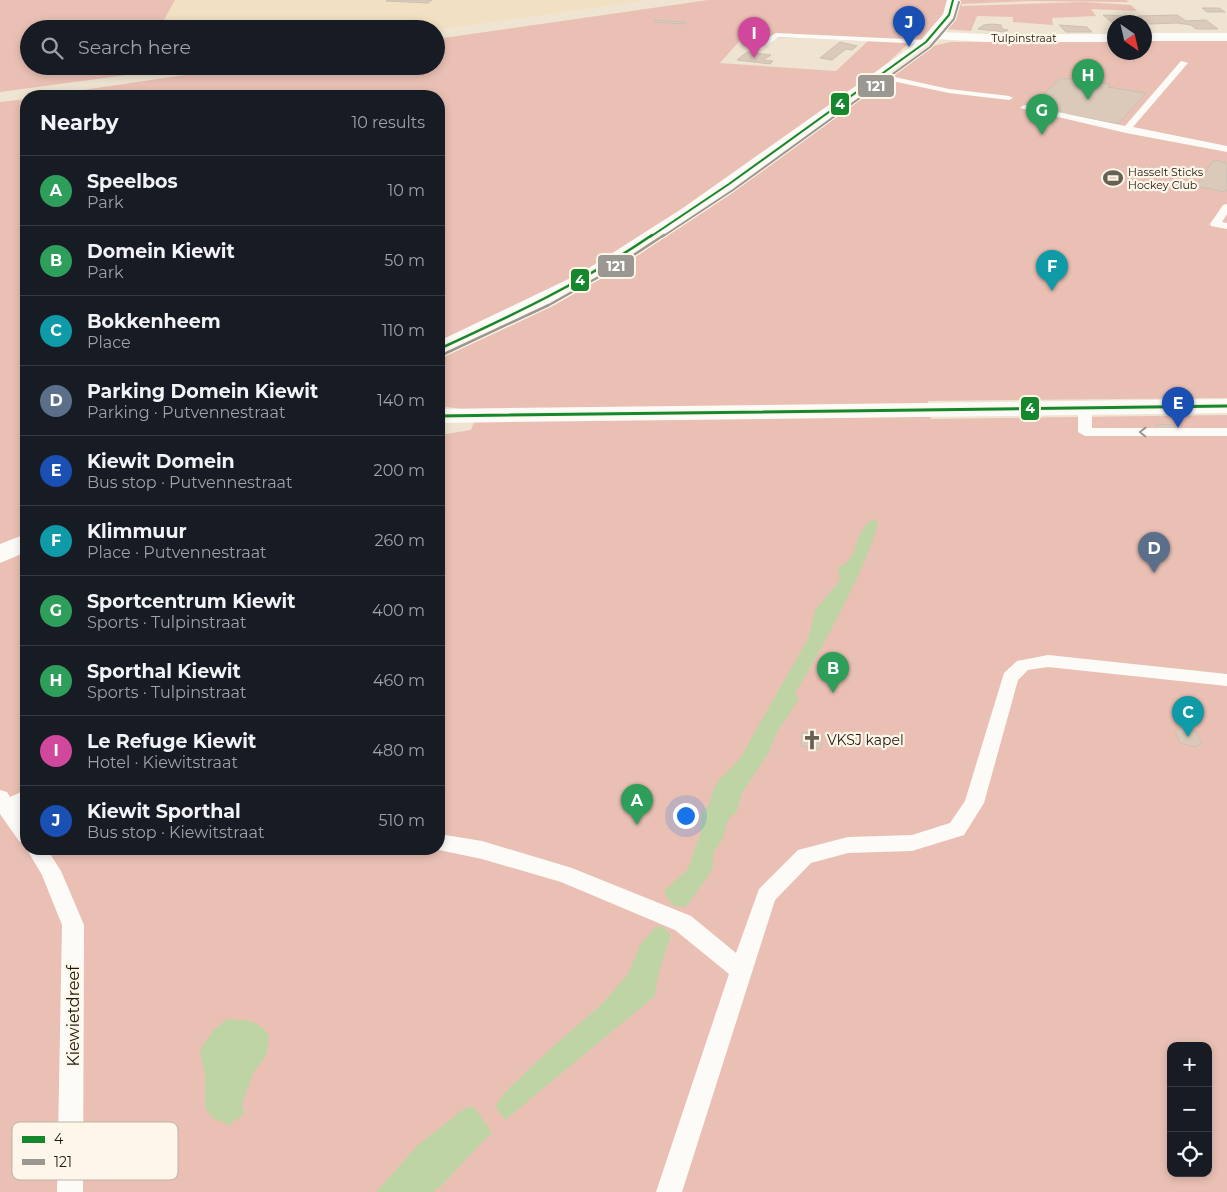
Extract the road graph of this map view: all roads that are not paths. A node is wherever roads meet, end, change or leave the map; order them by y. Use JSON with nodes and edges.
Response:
{"nodes":[{"id":1,"x":953,"y":0,"type":"edge"},
{"id":2,"x":1152,"y":37,"type":"edge"},
{"id":3,"x":1227,"y":37,"type":"edge"},
{"id":4,"x":930,"y":38,"type":"junction"},
{"id":5,"x":1107,"y":38,"type":"edge"},
{"id":6,"x":759,"y":47,"type":"dead end"},
{"id":7,"x":1184,"y":63,"type":"dead end"},
{"id":8,"x":881,"y":76,"type":"junction"},
{"id":9,"x":1009,"y":98,"type":"dead end"},
{"id":10,"x":1024,"y":108,"type":"dead end"},
{"id":11,"x":1126,"y":130,"type":"junction"},
{"id":12,"x":1227,"y":149,"type":"edge"},
{"id":13,"x":1227,"y":208,"type":"edge"},
{"id":14,"x":1227,"y":226,"type":"edge"},
{"id":15,"x":445,"y":346,"type":"edge"},
{"id":16,"x":1227,"y":406,"type":"edge"},
{"id":17,"x":1085,"y":409,"type":"junction"},
{"id":18,"x":445,"y":416,"type":"edge"},
{"id":19,"x":1227,"y":432,"type":"edge"},
{"id":20,"x":20,"y":545,"type":"edge"},
{"id":21,"x":0,"y":555,"type":"edge"},
{"id":22,"x":1227,"y":680,"type":"edge"},
{"id":23,"x":20,"y":799,"type":"edge"},
{"id":24,"x":4,"y":803,"type":"edge"},
{"id":25,"x":20,"y":826,"type":"edge"},
{"id":26,"x":445,"y":843,"type":"edge"},
{"id":27,"x":40,"y":855,"type":"edge"},
{"id":28,"x":742,"y":971,"type":"junction"},
{"id":29,"x":71,"y":1122,"type":"edge"},
{"id":30,"x":669,"y":1192,"type":"edge"}],
"edges":[{"from":1,"to":4,"type":"street"},
{"from":2,"to":3,"type":"street"},
{"from":4,"to":5,"type":"street","name":"Tulpinstraat"},
{"from":4,"to":6,"type":"lane"},
{"from":4,"to":8,"type":"street"},
{"from":7,"to":11,"type":"lane"},
{"from":8,"to":9,"type":"lane"},
{"from":8,"to":15,"type":"street"},
{"from":10,"to":11,"type":"lane"},
{"from":11,"to":12,"type":"lane"},
{"from":13,"to":14,"type":"lane"},
{"from":16,"to":17,"type":"street"},
{"from":17,"to":18,"type":"street"},
{"from":19,"to":17,"type":"lane","one_way":true},
{"from":20,"to":21,"type":"street"},
{"from":22,"to":28,"type":"lane"},
{"from":23,"to":24,"type":"lane"},
{"from":24,"to":25,"type":"lane"},
{"from":26,"to":28,"type":"lane"},
{"from":27,"to":29,"type":"lane","name":"Kiewietdreef"},
{"from":28,"to":30,"type":"lane"}]}
